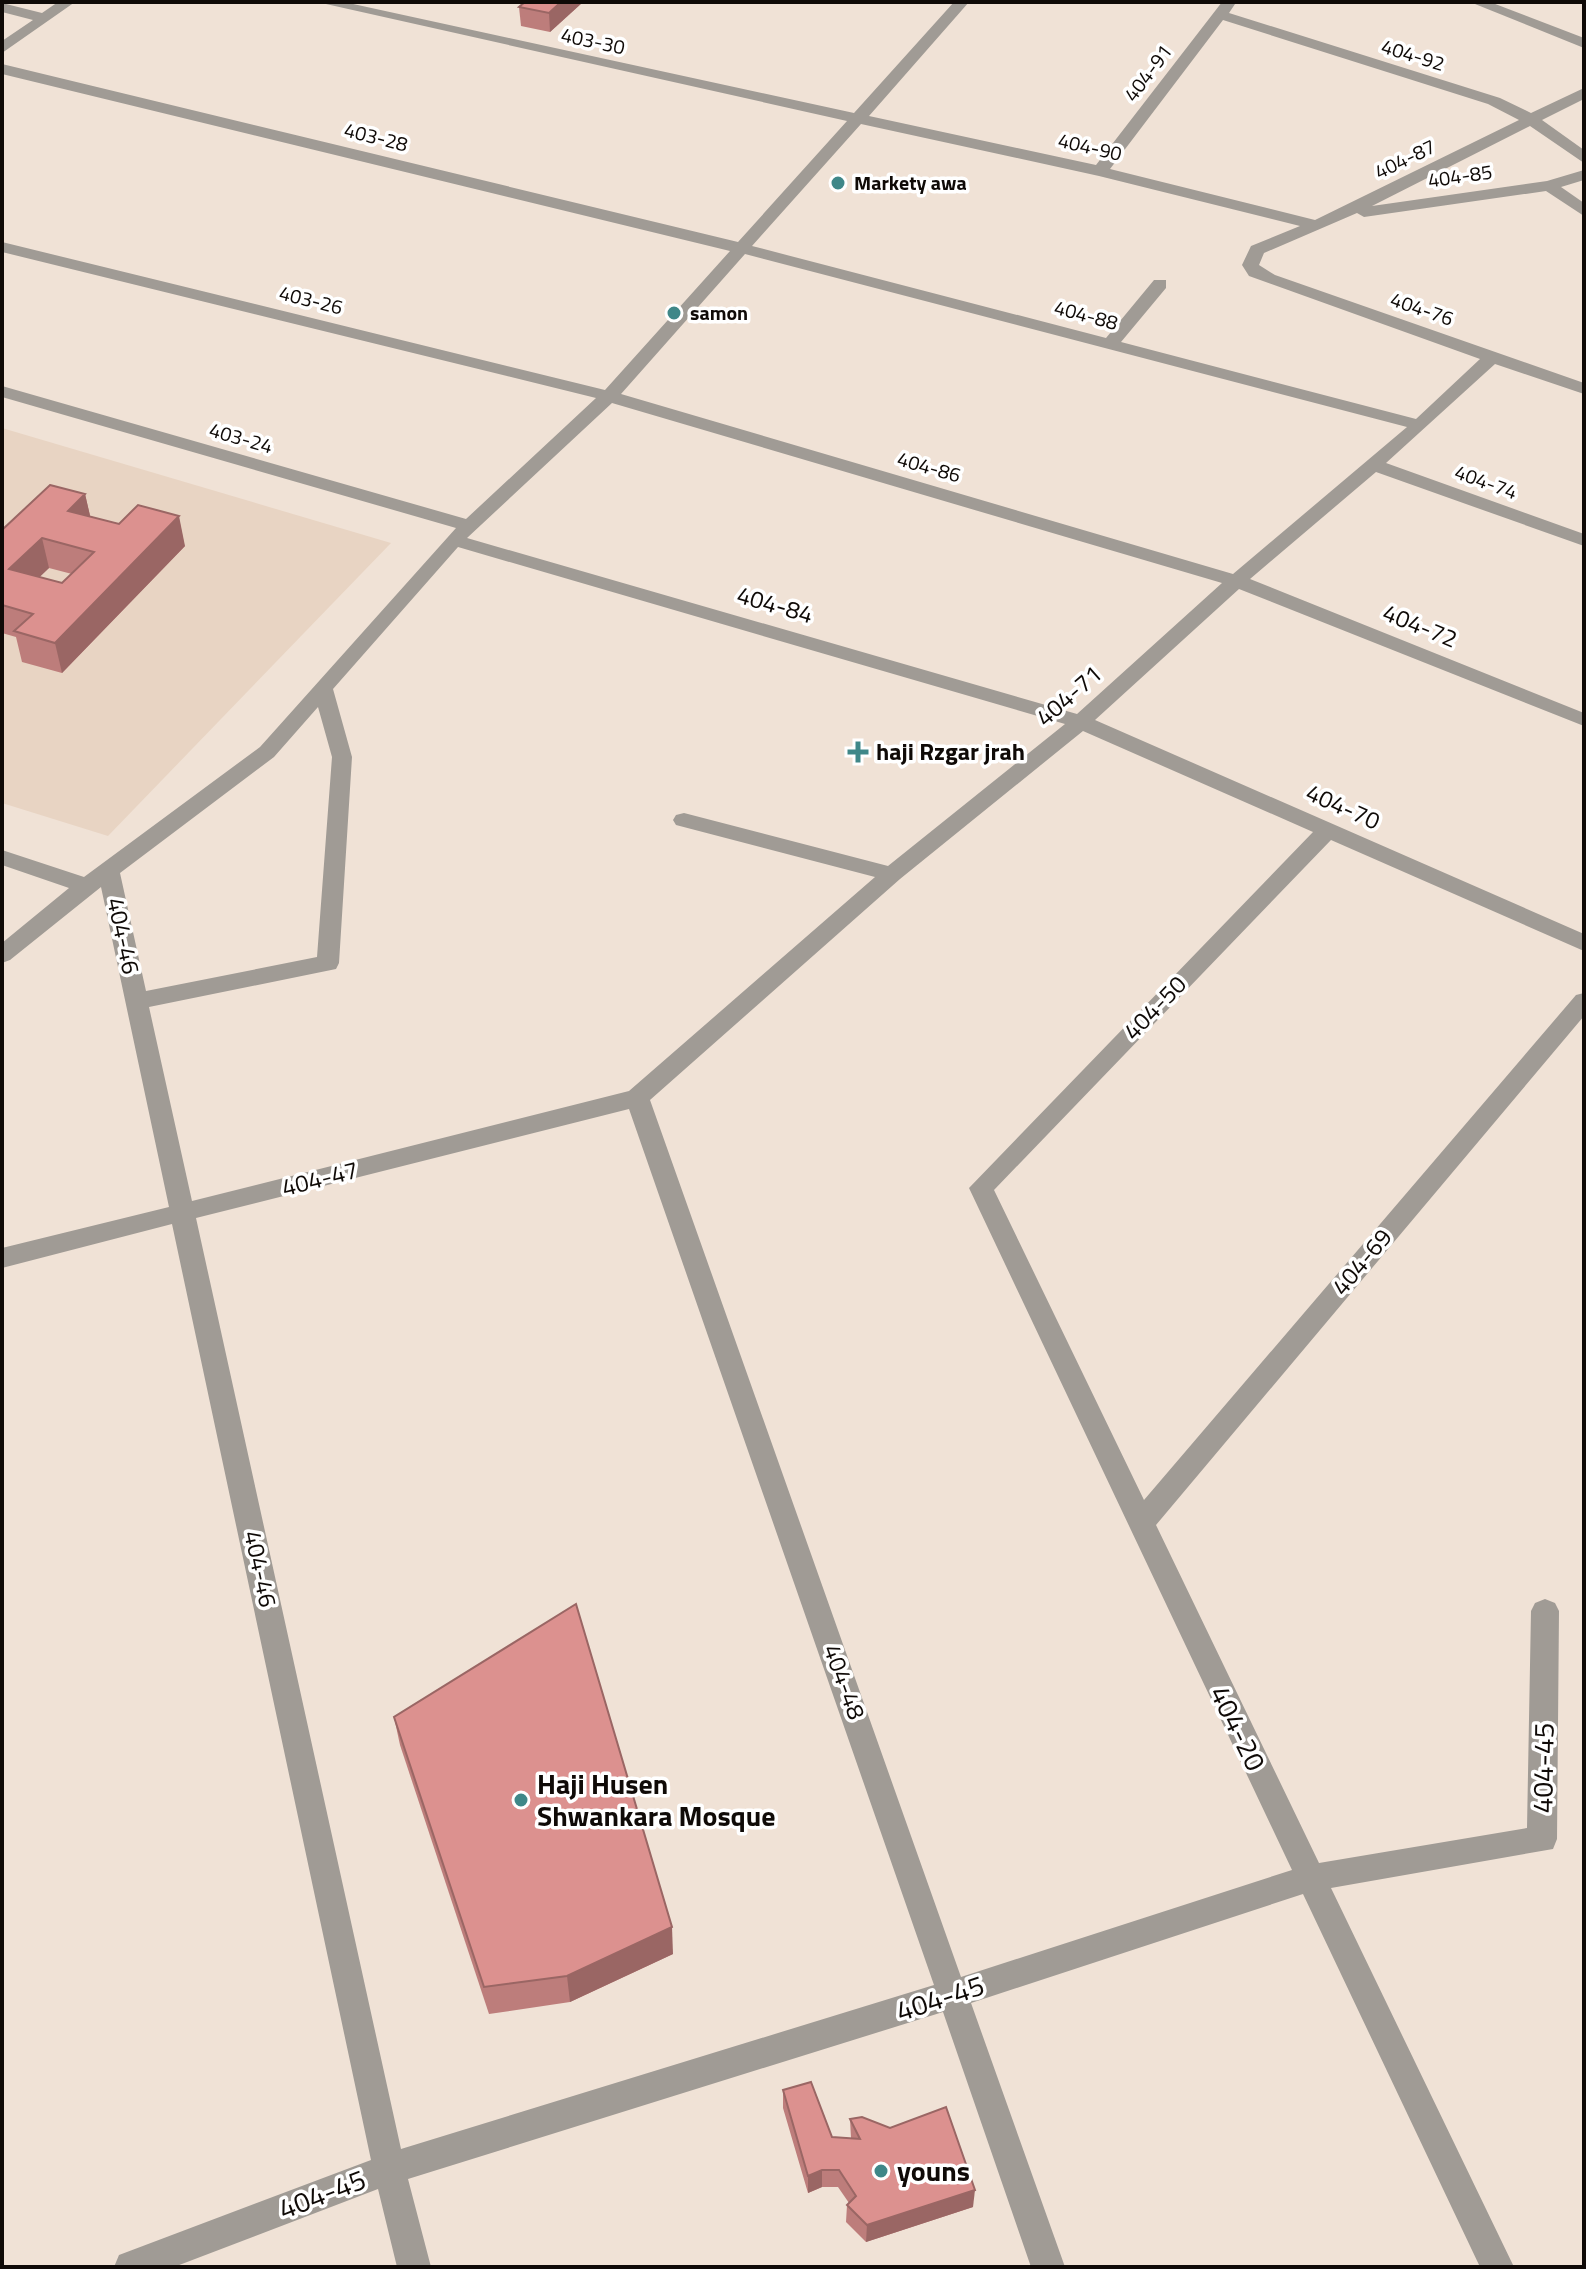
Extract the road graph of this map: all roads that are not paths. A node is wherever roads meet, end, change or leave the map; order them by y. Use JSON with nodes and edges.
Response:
{"nodes":[{"id":1,"x":68,"y":2,"type":"edge"},
{"id":2,"x":324,"y":2,"type":"edge"},
{"id":3,"x":959,"y":2,"type":"edge"},
{"id":4,"x":1230,"y":2,"type":"edge"},
{"id":5,"x":1477,"y":2,"type":"edge"},
{"id":6,"x":2,"y":7,"type":"edge"},
{"id":7,"x":1218,"y":14,"type":"junction"},
{"id":8,"x":44,"y":18,"type":"junction"},
{"id":9,"x":1584,"y":43,"type":"edge"},
{"id":10,"x":2,"y":48,"type":"edge"},
{"id":11,"x":2,"y":69,"type":"edge"},
{"id":12,"x":1584,"y":93,"type":"edge"},
{"id":13,"x":854,"y":119,"type":"junction"},
{"id":14,"x":1532,"y":120,"type":"junction"},
{"id":15,"x":1584,"y":158,"type":"edge"},
{"id":16,"x":1100,"y":171,"type":"junction"},
{"id":17,"x":1584,"y":175,"type":"edge"},
{"id":18,"x":1549,"y":186,"type":"junction"},
{"id":19,"x":1584,"y":211,"type":"edge"},
{"id":20,"x":1341,"y":215,"type":"junction"},
{"id":21,"x":1315,"y":225,"type":"junction"},
{"id":22,"x":2,"y":247,"type":"edge"},
{"id":23,"x":740,"y":248,"type":"junction"},
{"id":24,"x":1250,"y":265,"type":"joint"},
{"id":25,"x":1160,"y":284,"type":"dead end"},
{"id":26,"x":1110,"y":344,"type":"junction"},
{"id":27,"x":1492,"y":357,"type":"junction"},
{"id":28,"x":1584,"y":368,"type":"edge"},
{"id":29,"x":1555,"y":379,"type":"junction"},
{"id":30,"x":1584,"y":389,"type":"edge"},
{"id":31,"x":2,"y":391,"type":"edge"},
{"id":32,"x":609,"y":396,"type":"junction"},
{"id":33,"x":1420,"y":425,"type":"junction"},
{"id":34,"x":1373,"y":465,"type":"junction"},
{"id":35,"x":462,"y":533,"type":"junction"},
{"id":36,"x":1584,"y":540,"type":"edge"},
{"id":37,"x":1236,"y":581,"type":"junction"},
{"id":38,"x":323,"y":689,"type":"junction"},
{"id":39,"x":1584,"y":720,"type":"edge"},
{"id":40,"x":1081,"y":722,"type":"junction"},
{"id":41,"x":684,"y":820,"type":"dead end"},
{"id":42,"x":1329,"y":829,"type":"junction"},
{"id":43,"x":2,"y":857,"type":"edge"},
{"id":44,"x":892,"y":874,"type":"junction"},
{"id":45,"x":97,"y":878,"type":"junction"},
{"id":46,"x":1584,"y":943,"type":"edge"},
{"id":47,"x":2,"y":955,"type":"edge"},
{"id":48,"x":137,"y":1001,"type":"junction"},
{"id":49,"x":1584,"y":1001,"type":"edge"},
{"id":50,"x":637,"y":1098,"type":"junction"},
{"id":51,"x":981,"y":1188,"type":"joint"},
{"id":52,"x":183,"y":1214,"type":"junction"},
{"id":53,"x":2,"y":1258,"type":"edge"},
{"id":54,"x":1140,"y":1524,"type":"junction"},
{"id":55,"x":1545,"y":1611,"type":"dead end"},
{"id":56,"x":1310,"y":1878,"type":"junction"},
{"id":57,"x":953,"y":1994,"type":"junction"},
{"id":58,"x":389,"y":2169,"type":"junction"},
{"id":59,"x":131,"y":2267,"type":"edge"},
{"id":60,"x":414,"y":2267,"type":"edge"},
{"id":61,"x":1048,"y":2267,"type":"edge"},
{"id":62,"x":1497,"y":2267,"type":"edge"}],
"edges":[{"from":1,"to":8,"type":"street"},
{"from":2,"to":13,"type":"street","name":"403-30"},
{"from":3,"to":13,"type":"street"},
{"from":4,"to":7,"type":"street","name":"404-91"},
{"from":5,"to":9,"type":"street"},
{"from":6,"to":8,"type":"street"},
{"from":7,"to":14,"type":"street","name":"404-92"},
{"from":7,"to":16,"type":"street","name":"404-91"},
{"from":8,"to":10,"type":"street"},
{"from":11,"to":23,"type":"street","name":"403-28"},
{"from":12,"to":14,"type":"street","name":"404-87"},
{"from":13,"to":16,"type":"street","name":"404-90"},
{"from":13,"to":23,"type":"street"},
{"from":14,"to":15,"type":"street","name":"404-92"},
{"from":14,"to":20,"type":"street","name":"404-87"},
{"from":16,"to":21,"type":"street","name":"404-90"},
{"from":17,"to":18,"type":"street","name":"404-85"},
{"from":18,"to":19,"type":"street"},
{"from":18,"to":20,"type":"street","name":"404-85"},
{"from":20,"to":21,"type":"street","name":"404-87"},
{"from":21,"to":24,"type":"street","name":"404-87"},
{"from":22,"to":32,"type":"street","name":"403-26"},
{"from":23,"to":26,"type":"street","name":"404-88"},
{"from":23,"to":32,"type":"street"},
{"from":24,"to":27,"type":"street","name":"404-76"},
{"from":25,"to":26,"type":"street"},
{"from":26,"to":33,"type":"street","name":"404-88"},
{"from":27,"to":29,"type":"street","name":"404-76"},
{"from":27,"to":33,"type":"street","name":"404-71"},
{"from":28,"to":29,"type":"street"},
{"from":29,"to":30,"type":"street","name":"404-76"},
{"from":31,"to":35,"type":"street","name":"403-24"},
{"from":32,"to":35,"type":"street"},
{"from":32,"to":37,"type":"street","name":"404-86"},
{"from":33,"to":34,"type":"street","name":"404-71"},
{"from":34,"to":36,"type":"street","name":"404-74"},
{"from":34,"to":37,"type":"street","name":"404-71"},
{"from":35,"to":38,"type":"street"},
{"from":35,"to":40,"type":"street","name":"404-84"},
{"from":37,"to":39,"type":"street","name":"404-72"},
{"from":37,"to":40,"type":"street","name":"404-71"},
{"from":38,"to":45,"type":"street"},
{"from":38,"to":48,"type":"street"},
{"from":40,"to":42,"type":"street","name":"404-70"},
{"from":40,"to":44,"type":"street","name":"404-71"},
{"from":41,"to":44,"type":"street"},
{"from":42,"to":46,"type":"street","name":"404-70"},
{"from":42,"to":51,"type":"street","name":"404-50"},
{"from":43,"to":45,"type":"street"},
{"from":44,"to":50,"type":"street","name":"404-71"},
{"from":45,"to":47,"type":"street"},
{"from":45,"to":48,"type":"street","name":"404-46"},
{"from":48,"to":52,"type":"street","name":"404-46"},
{"from":49,"to":54,"type":"street","name":"404-69"},
{"from":50,"to":52,"type":"street","name":"404-47"},
{"from":50,"to":57,"type":"street","name":"404-48"},
{"from":51,"to":54,"type":"street","name":"404-20"},
{"from":52,"to":53,"type":"street","name":"404-47"},
{"from":52,"to":58,"type":"street","name":"404-46"},
{"from":54,"to":56,"type":"street","name":"404-20"},
{"from":55,"to":56,"type":"street","name":"404-45"},
{"from":56,"to":57,"type":"street","name":"404-45"},
{"from":56,"to":62,"type":"street","name":"404-20"},
{"from":57,"to":58,"type":"street","name":"404-45"},
{"from":57,"to":61,"type":"street","name":"404-48"},
{"from":58,"to":59,"type":"street","name":"404-45"},
{"from":58,"to":60,"type":"street","name":"404-46"}]}
